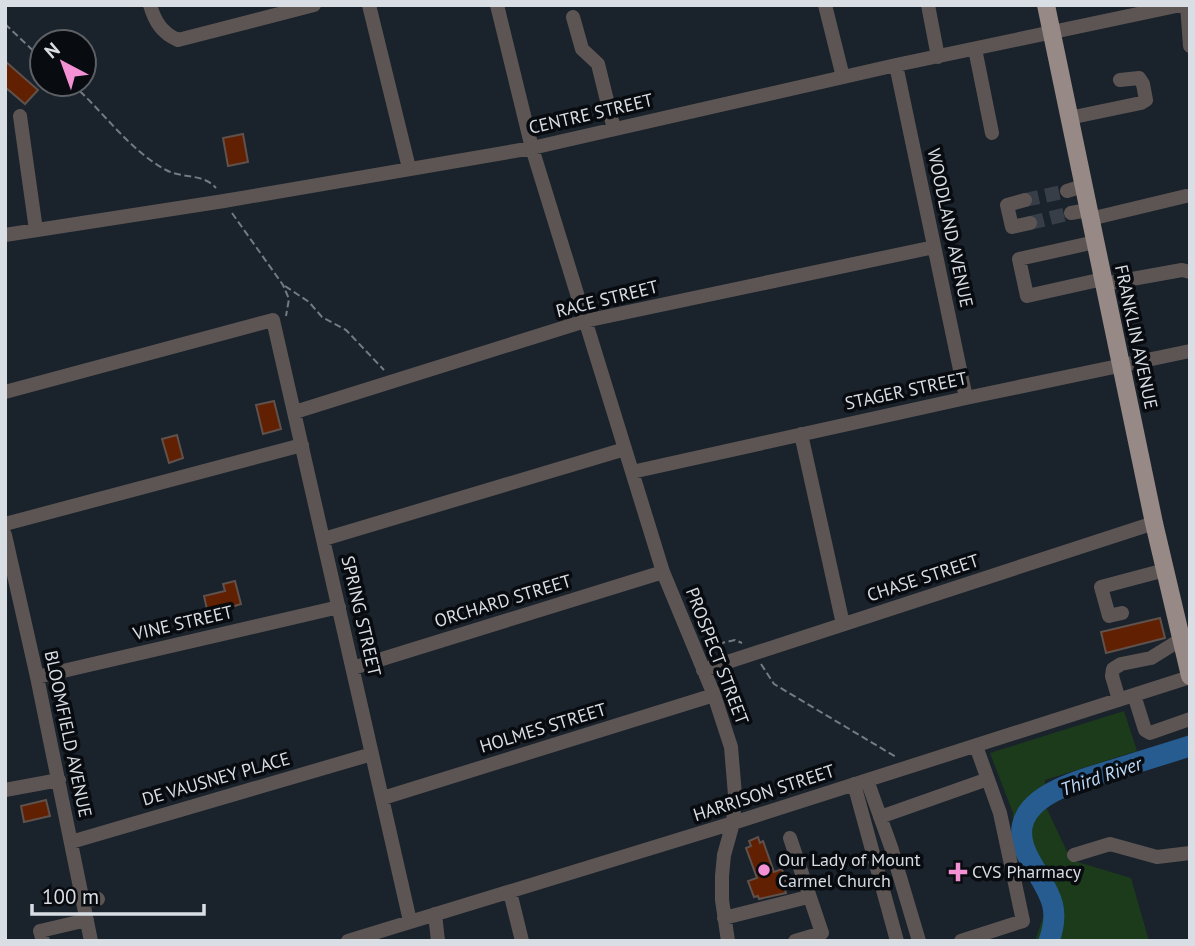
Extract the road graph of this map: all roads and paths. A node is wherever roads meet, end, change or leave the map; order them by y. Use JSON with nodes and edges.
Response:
{"nodes":[{"id":1,"x":150,"y":5,"type":"edge"},
{"id":2,"x":314,"y":5,"type":"edge"},
{"id":3,"x":369,"y":5,"type":"edge"},
{"id":4,"x":497,"y":5,"type":"edge"},
{"id":5,"x":825,"y":5,"type":"edge"},
{"id":6,"x":929,"y":5,"type":"edge"},
{"id":7,"x":1046,"y":5,"type":"edge"},
{"id":8,"x":1181,"y":5,"type":"edge"},
{"id":9,"x":1188,"y":5,"type":"edge"},
{"id":10,"x":573,"y":17,"type":"dead end"},
{"id":11,"x":5,"y":24,"type":"edge"},
{"id":12,"x":1052,"y":33,"type":"junction"},
{"id":13,"x":28,"y":46,"type":"edge"},
{"id":14,"x":1190,"y":46,"type":"edge"},
{"id":15,"x":975,"y":49,"type":"junction"},
{"id":16,"x":938,"y":57,"type":"junction"},
{"id":17,"x":896,"y":65,"type":"junction"},
{"id":18,"x":843,"y":78,"type":"junction"},
{"id":19,"x":1120,"y":80,"type":"dead end"},
{"id":20,"x":86,"y":98,"type":"edge"},
{"id":21,"x":20,"y":116,"type":"dead end"},
{"id":22,"x":1069,"y":118,"type":"junction"},
{"id":23,"x":614,"y":129,"type":"junction"},
{"id":24,"x":992,"y":133,"type":"dead end"},
{"id":25,"x":532,"y":148,"type":"junction"},
{"id":26,"x":409,"y":168,"type":"junction"},
{"id":27,"x":1186,"y":196,"type":"dead end"},
{"id":28,"x":1025,"y":200,"type":"tunnel mouth"},
{"id":29,"x":224,"y":201,"type":"junction"},
{"id":30,"x":1083,"y":214,"type":"junction"},
{"id":31,"x":1030,"y":223,"type":"tunnel mouth"},
{"id":32,"x":36,"y":230,"type":"junction"},
{"id":33,"x":5,"y":235,"type":"edge"},
{"id":34,"x":1095,"y":242,"type":"junction"},
{"id":35,"x":934,"y":247,"type":"junction"},
{"id":36,"x":1190,"y":272,"type":"edge"},
{"id":37,"x":1103,"y":282,"type":"junction"},
{"id":38,"x":283,"y":285,"type":"junction"},
{"id":39,"x":280,"y":320,"type":"junction"},
{"id":40,"x":585,"y":321,"type":"junction"},
{"id":41,"x":1190,"y":351,"type":"edge"},
{"id":42,"x":1121,"y":365,"type":"junction"},
{"id":43,"x":400,"y":379,"type":"junction"},
{"id":44,"x":5,"y":392,"type":"edge"},
{"id":45,"x":966,"y":398,"type":"junction"},
{"id":46,"x":295,"y":412,"type":"junction"},
{"id":47,"x":801,"y":434,"type":"junction"},
{"id":48,"x":302,"y":445,"type":"junction"},
{"id":49,"x":625,"y":449,"type":"junction"},
{"id":50,"x":632,"y":472,"type":"junction"},
{"id":51,"x":1154,"y":523,"type":"junction"},
{"id":52,"x":5,"y":524,"type":"edge"},
{"id":53,"x":5,"y":535,"type":"edge"},
{"id":54,"x":324,"y":539,"type":"junction"},
{"id":55,"x":1165,"y":570,"type":"junction"},
{"id":56,"x":663,"y":572,"type":"junction"},
{"id":57,"x":9,"y":573,"type":"edge"},
{"id":58,"x":338,"y":607,"type":"junction"},
{"id":59,"x":1122,"y":612,"type":"dead end"},
{"id":60,"x":843,"y":624,"type":"junction"},
{"id":61,"x":1180,"y":640,"type":"junction"},
{"id":62,"x":708,"y":646,"type":"dead end"},
{"id":63,"x":756,"y":651,"type":"junction"},
{"id":64,"x":353,"y":668,"type":"junction"},
{"id":65,"x":703,"y":670,"type":"junction"},
{"id":66,"x":37,"y":677,"type":"junction"},
{"id":67,"x":1190,"y":677,"type":"edge"},
{"id":68,"x":714,"y":695,"type":"junction"},
{"id":69,"x":1126,"y":698,"type":"junction"},
{"id":70,"x":1190,"y":719,"type":"edge"},
{"id":71,"x":976,"y":746,"type":"junction"},
{"id":72,"x":372,"y":754,"type":"junction"},
{"id":73,"x":912,"y":766,"type":"junction"},
{"id":74,"x":988,"y":779,"type":"junction"},
{"id":75,"x":59,"y":780,"type":"junction"},
{"id":76,"x":861,"y":782,"type":"junction"},
{"id":77,"x":5,"y":790,"type":"edge"},
{"id":78,"x":383,"y":798,"type":"junction"},
{"id":79,"x":880,"y":817,"type":"junction"},
{"id":80,"x":733,"y":823,"type":"junction"},
{"id":81,"x":790,"y":838,"type":"dead end"},
{"id":82,"x":71,"y":842,"type":"junction"},
{"id":83,"x":1190,"y":853,"type":"edge"},
{"id":84,"x":1074,"y":855,"type":"dead end"},
{"id":85,"x":510,"y":892,"type":"junction"},
{"id":86,"x":808,"y":897,"type":"junction"},
{"id":87,"x":435,"y":914,"type":"junction"},
{"id":88,"x":724,"y":918,"type":"junction"},
{"id":89,"x":87,"y":920,"type":"junction"},
{"id":90,"x":410,"y":921,"type":"junction"},
{"id":91,"x":43,"y":941,"type":"edge"},
{"id":92,"x":91,"y":941,"type":"edge"},
{"id":93,"x":348,"y":941,"type":"edge"},
{"id":94,"x":438,"y":941,"type":"edge"},
{"id":95,"x":522,"y":941,"type":"edge"},
{"id":96,"x":728,"y":941,"type":"edge"},
{"id":97,"x":794,"y":941,"type":"edge"},
{"id":98,"x":897,"y":941,"type":"edge"},
{"id":99,"x":919,"y":941,"type":"edge"},
{"id":100,"x":961,"y":941,"type":"edge"}],
"edges":[{"from":1,"to":2,"type":"street"},
{"from":3,"to":26,"type":"street"},
{"from":4,"to":25,"type":"street"},
{"from":5,"to":18,"type":"street"},
{"from":6,"to":16,"type":"street"},
{"from":7,"to":12,"type":"main road","name":"FRANKLIN AVENUE"},
{"from":8,"to":12,"type":"street","name":"CENTRE STREET"},
{"from":9,"to":14,"type":"street"},
{"from":10,"to":23,"type":"street"},
{"from":11,"to":13,"type":"path"},
{"from":12,"to":15,"type":"street","name":"CENTRE STREET"},
{"from":12,"to":22,"type":"main road","name":"FRANKLIN AVENUE"},
{"from":15,"to":16,"type":"street","name":"CENTRE STREET"},
{"from":15,"to":24,"type":"street"},
{"from":16,"to":17,"type":"street","name":"CENTRE STREET"},
{"from":17,"to":18,"type":"street","name":"CENTRE STREET"},
{"from":17,"to":35,"type":"street","name":"WOODLAND AVENUE"},
{"from":18,"to":23,"type":"street","name":"CENTRE STREET"},
{"from":19,"to":22,"type":"street"},
{"from":20,"to":29,"type":"path"},
{"from":21,"to":32,"type":"street"},
{"from":22,"to":30,"type":"main road","name":"FRANKLIN AVENUE"},
{"from":23,"to":25,"type":"street","name":"CENTRE STREET"},
{"from":25,"to":26,"type":"street","name":"CENTRE STREET"},
{"from":25,"to":40,"type":"street"},
{"from":26,"to":29,"type":"street","name":"CENTRE STREET"},
{"from":27,"to":30,"type":"street"},
{"from":28,"to":31,"type":"street"},
{"from":29,"to":32,"type":"street","name":"CENTRE STREET"},
{"from":29,"to":38,"type":"path"},
{"from":30,"to":34,"type":"main road","name":"FRANKLIN AVENUE"},
{"from":32,"to":33,"type":"street","name":"CENTRE STREET"},
{"from":34,"to":37,"type":"main road","name":"FRANKLIN AVENUE"},
{"from":34,"to":37,"type":"street"},
{"from":35,"to":40,"type":"street","name":"RACE STREET"},
{"from":35,"to":45,"type":"street","name":"WOODLAND AVENUE"},
{"from":36,"to":37,"type":"street"},
{"from":37,"to":42,"type":"main road","name":"FRANKLIN AVENUE"},
{"from":38,"to":39,"type":"path"},
{"from":38,"to":43,"type":"path"},
{"from":39,"to":44,"type":"street"},
{"from":39,"to":46,"type":"street","name":"SPRING STREET"},
{"from":40,"to":43,"type":"street","name":"RACE STREET"},
{"from":40,"to":49,"type":"street"},
{"from":41,"to":42,"type":"street","name":"STAGER STREET"},
{"from":42,"to":45,"type":"street","name":"STAGER STREET"},
{"from":42,"to":51,"type":"main road","name":"FRANKLIN AVENUE"},
{"from":43,"to":46,"type":"street","name":"RACE STREET"},
{"from":45,"to":47,"type":"street","name":"STAGER STREET"},
{"from":46,"to":48,"type":"street","name":"SPRING STREET"},
{"from":47,"to":50,"type":"street","name":"STAGER STREET"},
{"from":47,"to":60,"type":"street"},
{"from":48,"to":52,"type":"street"},
{"from":48,"to":54,"type":"street","name":"SPRING STREET"},
{"from":49,"to":50,"type":"street","name":"PROSPECT STREET"},
{"from":49,"to":54,"type":"street"},
{"from":50,"to":56,"type":"street","name":"PROSPECT STREET"},
{"from":51,"to":55,"type":"main road","name":"FRANKLIN AVENUE"},
{"from":51,"to":60,"type":"street","name":"CHASE STREET"},
{"from":53,"to":57,"type":"street","name":"BLOOMFIELD AVENUE"},
{"from":54,"to":58,"type":"street","name":"SPRING STREET"},
{"from":55,"to":59,"type":"street"},
{"from":55,"to":61,"type":"main road","name":"FRANKLIN AVENUE"},
{"from":56,"to":64,"type":"street","name":"ORCHARD STREET"},
{"from":56,"to":65,"type":"street","name":"PROSPECT STREET"},
{"from":57,"to":66,"type":"street","name":"BLOOMFIELD AVENUE"},
{"from":58,"to":64,"type":"street","name":"SPRING STREET"},
{"from":58,"to":66,"type":"street","name":"VINE STREET"},
{"from":60,"to":63,"type":"street","name":"CHASE STREET"},
{"from":61,"to":67,"type":"main road","name":"FRANKLIN AVENUE"},
{"from":61,"to":69,"type":"street"},
{"from":62,"to":63,"type":"path"},
{"from":63,"to":65,"type":"street","name":"CHASE STREET"},
{"from":63,"to":73,"type":"path"},
{"from":64,"to":72,"type":"street","name":"SPRING STREET"},
{"from":65,"to":68,"type":"street","name":"PROSPECT STREET"},
{"from":66,"to":75,"type":"street","name":"BLOOMFIELD AVENUE"},
{"from":67,"to":69,"type":"street","name":"HARRISON STREET"},
{"from":68,"to":78,"type":"street","name":"HOLMES STREET"},
{"from":68,"to":80,"type":"street","name":"PROSPECT STREET"},
{"from":69,"to":70,"type":"street"},
{"from":69,"to":71,"type":"street","name":"HARRISON STREET"},
{"from":71,"to":73,"type":"street","name":"HARRISON STREET"},
{"from":71,"to":74,"type":"street"},
{"from":72,"to":78,"type":"street","name":"SPRING STREET"},
{"from":72,"to":82,"type":"street","name":"DE VAUSNEY PLACE"},
{"from":73,"to":76,"type":"street","name":"HARRISON STREET"},
{"from":74,"to":79,"type":"street"},
{"from":74,"to":100,"type":"street"},
{"from":75,"to":77,"type":"street"},
{"from":75,"to":82,"type":"street","name":"BLOOMFIELD AVENUE"},
{"from":76,"to":79,"type":"street"},
{"from":76,"to":80,"type":"street","name":"HARRISON STREET"},
{"from":76,"to":98,"type":"street"},
{"from":78,"to":90,"type":"street","name":"SPRING STREET"},
{"from":79,"to":99,"type":"street"},
{"from":80,"to":85,"type":"street","name":"HARRISON STREET"},
{"from":80,"to":88,"type":"street","name":"PROSPECT STREET"},
{"from":81,"to":86,"type":"street"},
{"from":82,"to":89,"type":"street","name":"BLOOMFIELD AVENUE"},
{"from":83,"to":84,"type":"street"},
{"from":85,"to":87,"type":"street","name":"HARRISON STREET"},
{"from":85,"to":95,"type":"street"},
{"from":86,"to":88,"type":"street"},
{"from":86,"to":97,"type":"street"},
{"from":87,"to":90,"type":"street","name":"HARRISON STREET"},
{"from":87,"to":94,"type":"street"},
{"from":88,"to":96,"type":"street","name":"PROSPECT STREET"},
{"from":89,"to":91,"type":"street"},
{"from":89,"to":92,"type":"street","name":"BLOOMFIELD AVENUE"},
{"from":90,"to":93,"type":"street","name":"HARRISON STREET"}]}
